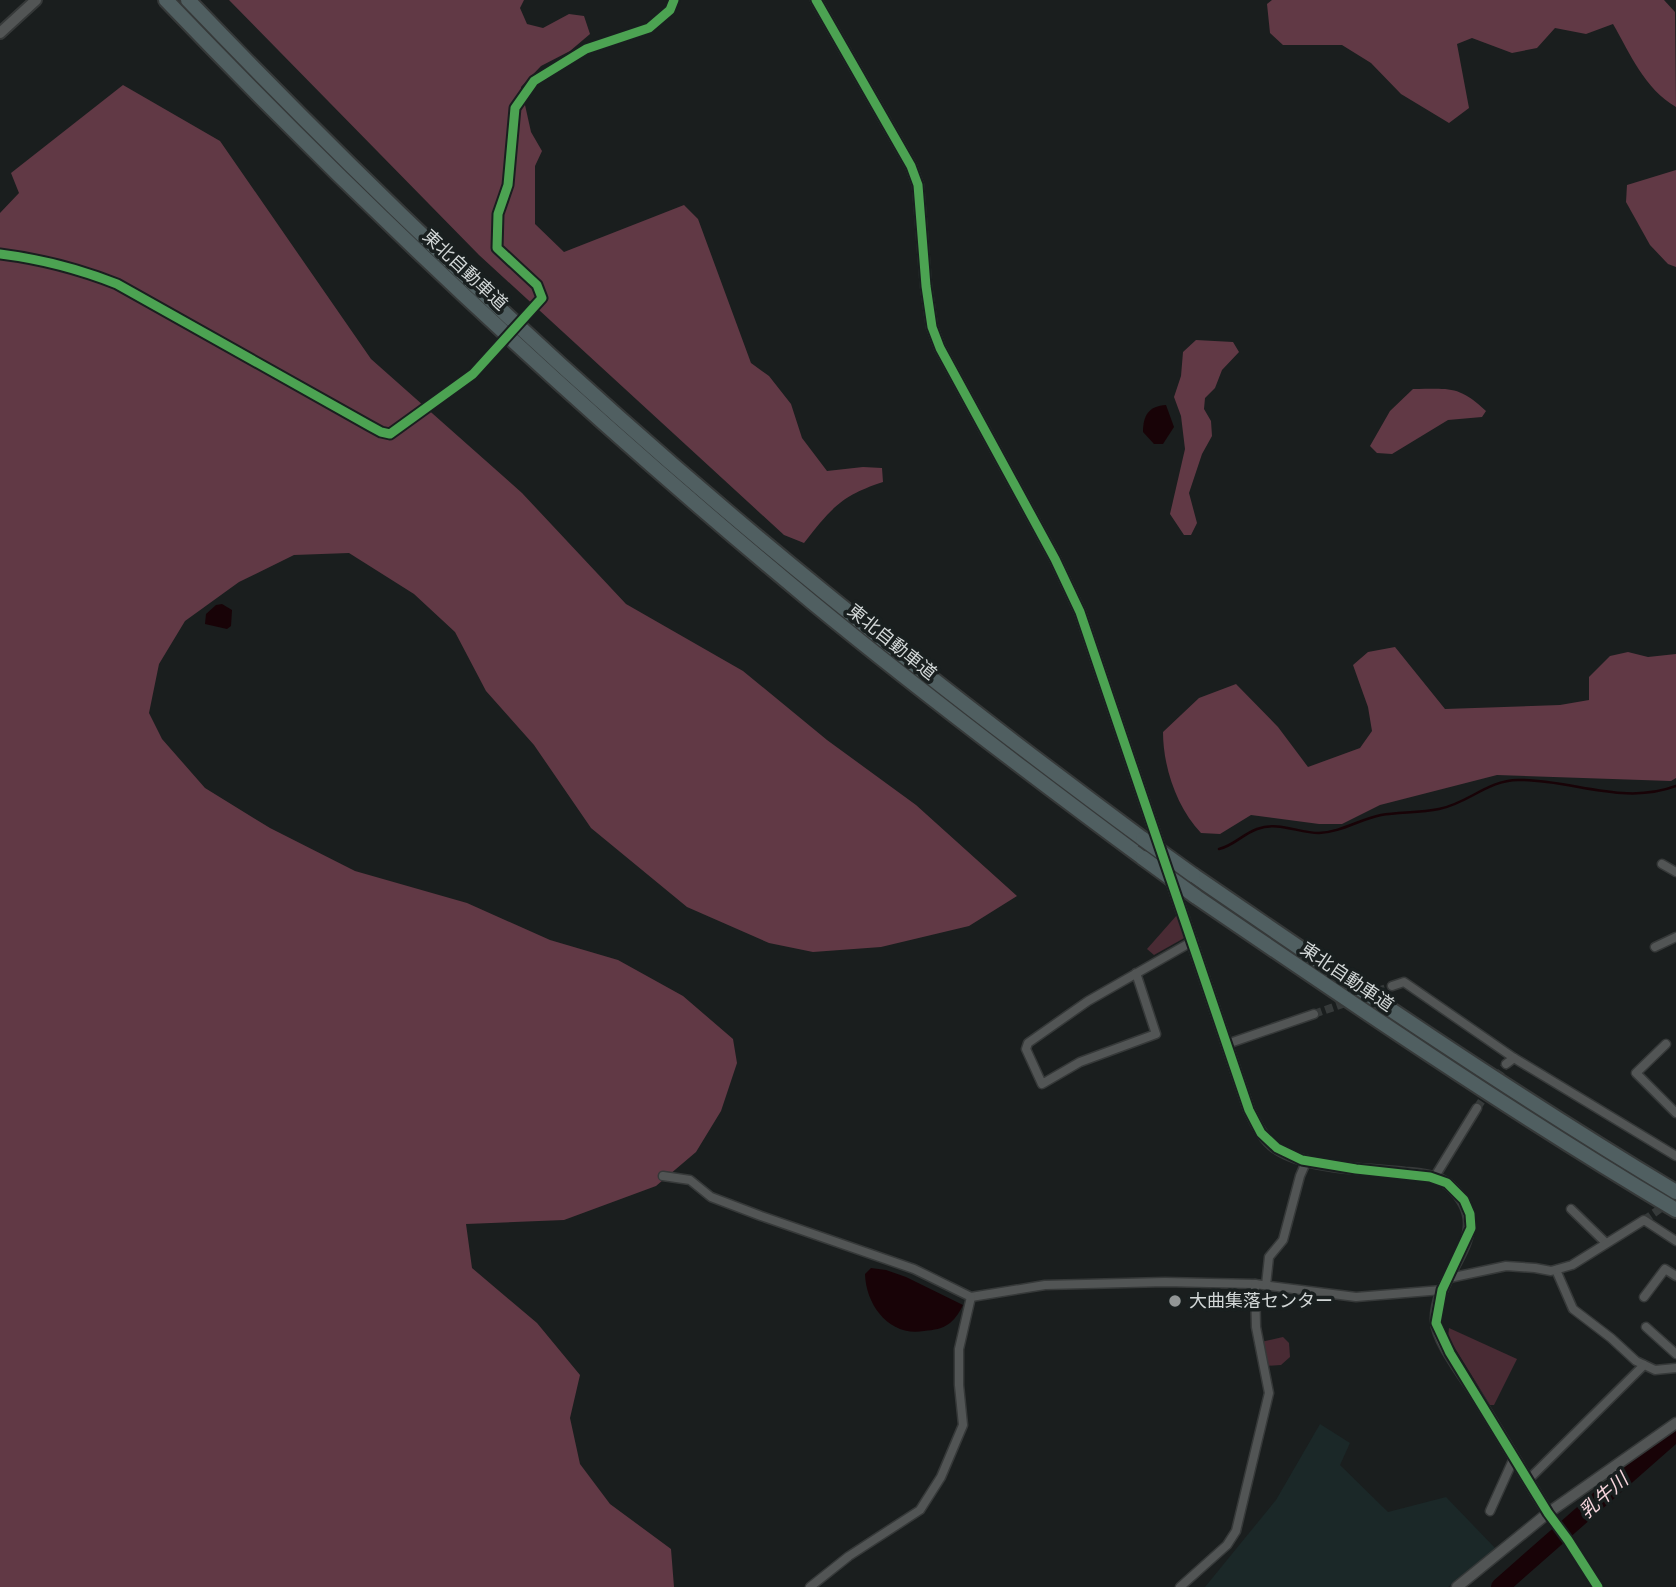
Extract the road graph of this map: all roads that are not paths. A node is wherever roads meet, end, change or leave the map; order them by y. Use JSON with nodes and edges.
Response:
{"nodes":[{"id":1,"x":36,"y":0,"type":"edge"},
{"id":2,"x":166,"y":0,"type":"edge"},
{"id":3,"x":188,"y":0,"type":"edge"},
{"id":4,"x":674,"y":0,"type":"edge"},
{"id":5,"x":816,"y":0,"type":"edge"},
{"id":6,"x":0,"y":33,"type":"edge"},
{"id":7,"x":0,"y":254,"type":"edge"},
{"id":8,"x":1662,"y":864,"type":"dead end"},
{"id":9,"x":1676,"y":872,"type":"edge"},
{"id":10,"x":1676,"y":937,"type":"edge"},
{"id":11,"x":1193,"y":941,"type":"junction"},
{"id":12,"x":1655,"y":947,"type":"dead end"},
{"id":13,"x":1136,"y":973,"type":"junction"},
{"id":14,"x":1392,"y":986,"type":"tunnel mouth"},
{"id":15,"x":1314,"y":1014,"type":"tunnel mouth"},
{"id":16,"x":1227,"y":1044,"type":"junction"},
{"id":17,"x":1666,"y":1044,"type":"dead end"},
{"id":18,"x":1514,"y":1058,"type":"junction"},
{"id":19,"x":1506,"y":1064,"type":"tunnel mouth"},
{"id":20,"x":1477,"y":1108,"type":"tunnel mouth"},
{"id":21,"x":1676,"y":1113,"type":"edge"},
{"id":22,"x":1676,"y":1156,"type":"edge"},
{"id":23,"x":1307,"y":1160,"type":"junction"},
{"id":24,"x":663,"y":1176,"type":"dead end"},
{"id":25,"x":1434,"y":1178,"type":"junction"},
{"id":26,"x":1676,"y":1192,"type":"edge"},
{"id":27,"x":1571,"y":1209,"type":"dead end"},
{"id":28,"x":1676,"y":1210,"type":"edge"},
{"id":29,"x":1676,"y":1241,"type":"edge"},
{"id":30,"x":1606,"y":1243,"type":"junction"},
{"id":31,"x":1556,"y":1270,"type":"junction"},
{"id":32,"x":1676,"y":1276,"type":"edge"},
{"id":33,"x":1449,"y":1278,"type":"junction"},
{"id":34,"x":1255,"y":1284,"type":"junction"},
{"id":35,"x":1266,"y":1285,"type":"junction"},
{"id":36,"x":1442,"y":1290,"type":"junction"},
{"id":37,"x":971,"y":1297,"type":"junction"},
{"id":38,"x":1644,"y":1297,"type":"dead end"},
{"id":39,"x":1646,"y":1326,"type":"dead end"},
{"id":40,"x":1676,"y":1354,"type":"edge"},
{"id":41,"x":1644,"y":1365,"type":"junction"},
{"id":42,"x":1676,"y":1368,"type":"edge"},
{"id":43,"x":1676,"y":1423,"type":"edge"},
{"id":44,"x":1514,"y":1458,"type":"junction"},
{"id":45,"x":1528,"y":1480,"type":"junction"},
{"id":46,"x":1490,"y":1511,"type":"dead end"},
{"id":47,"x":1548,"y":1513,"type":"junction"},
{"id":48,"x":810,"y":1587,"type":"edge"},
{"id":49,"x":1180,"y":1587,"type":"edge"},
{"id":50,"x":1457,"y":1587,"type":"edge"},
{"id":51,"x":1598,"y":1587,"type":"edge"}],
"edges":[{"from":1,"to":6,"type":"main road"},
{"from":2,"to":28,"type":"highway","name":"東北自動車道","bridge":true},
{"from":3,"to":26,"type":"highway","name":"東北自動車道","bridge":true},
{"from":4,"to":7,"type":"street","bridge":true},
{"from":5,"to":11,"type":"street"},
{"from":8,"to":9,"type":"street"},
{"from":10,"to":12,"type":"street"},
{"from":11,"to":13,"type":"street"},
{"from":11,"to":16,"type":"street"},
{"from":13,"to":13,"type":"street"},
{"from":14,"to":18,"type":"street"},
{"from":15,"to":16,"type":"street"},
{"from":16,"to":23,"type":"street"},
{"from":17,"to":21,"type":"street"},
{"from":18,"to":19,"type":"street"},
{"from":18,"to":22,"type":"street"},
{"from":20,"to":25,"type":"street"},
{"from":23,"to":25,"type":"street"},
{"from":23,"to":35,"type":"street"},
{"from":24,"to":37,"type":"street"},
{"from":25,"to":33,"type":"street"},
{"from":27,"to":30,"type":"street"},
{"from":29,"to":30,"type":"street"},
{"from":30,"to":31,"type":"street"},
{"from":31,"to":33,"type":"street"},
{"from":31,"to":41,"type":"street"},
{"from":32,"to":38,"type":"street"},
{"from":33,"to":36,"type":"street"},
{"from":34,"to":35,"type":"street"},
{"from":34,"to":37,"type":"street"},
{"from":34,"to":49,"type":"street"},
{"from":35,"to":36,"type":"street"},
{"from":36,"to":44,"type":"street"},
{"from":37,"to":48,"type":"street"},
{"from":39,"to":40,"type":"street"},
{"from":41,"to":42,"type":"street"},
{"from":41,"to":45,"type":"street"},
{"from":43,"to":47,"type":"street"},
{"from":44,"to":45,"type":"street"},
{"from":44,"to":46,"type":"street"},
{"from":45,"to":47,"type":"street"},
{"from":47,"to":50,"type":"street"},
{"from":47,"to":51,"type":"street"}]}
